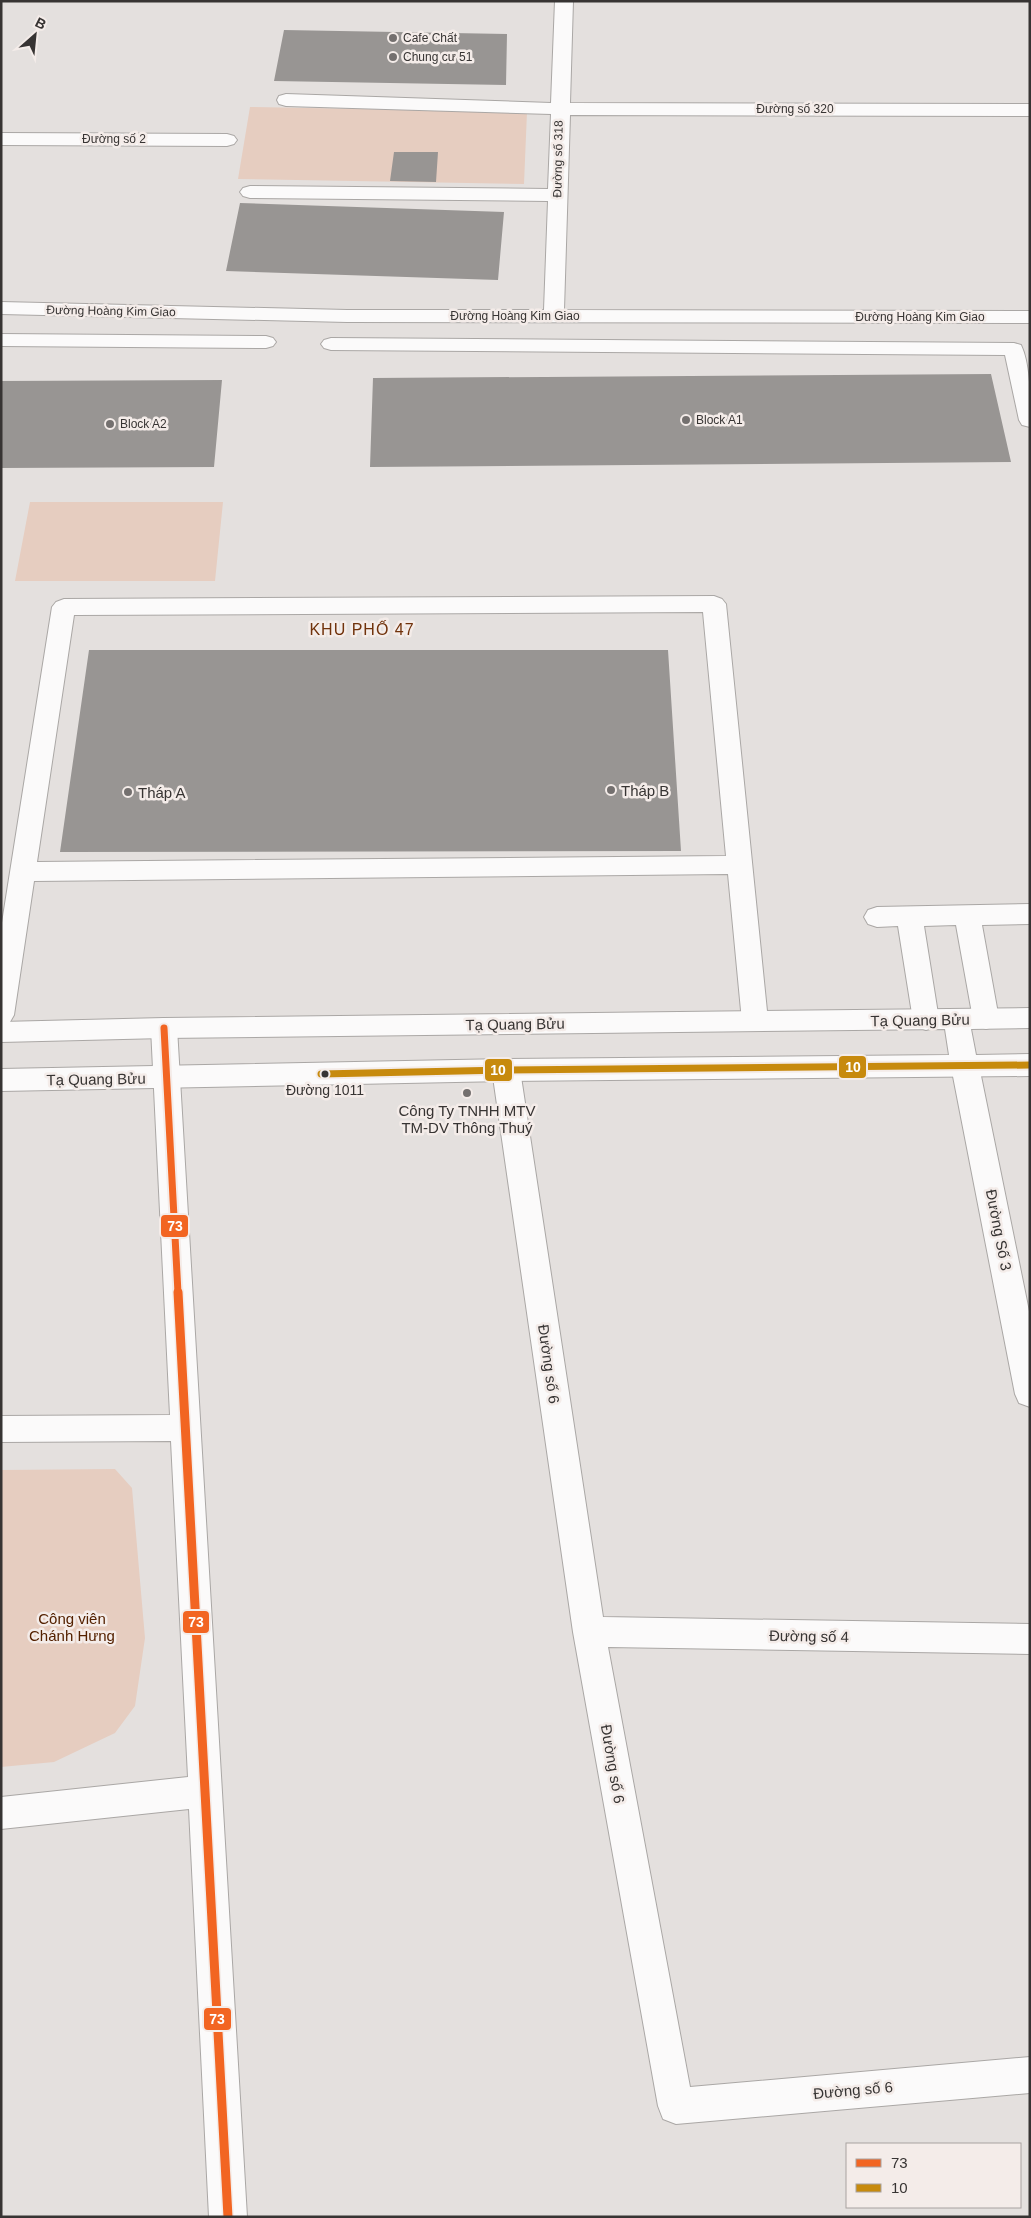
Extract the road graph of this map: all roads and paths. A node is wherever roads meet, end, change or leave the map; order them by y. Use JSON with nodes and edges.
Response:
{"nodes":[{"id":1,"x":564,"y":1,"type":"edge"},
{"id":2,"x":286,"y":100,"type":"dead end"},
{"id":3,"x":559,"y":109,"type":"junction"},
{"id":4,"x":1030,"y":110,"type":"edge"},
{"id":5,"x":1,"y":139,"type":"edge"},
{"id":6,"x":226,"y":140,"type":"dead end"},
{"id":7,"x":250,"y":192,"type":"dead end"},
{"id":8,"x":557,"y":195,"type":"junction"},
{"id":9,"x":1,"y":308,"type":"edge"},
{"id":10,"x":554,"y":316,"type":"junction"},
{"id":11,"x":1030,"y":317,"type":"edge"},
{"id":12,"x":1,"y":340,"type":"edge"},
{"id":13,"x":266,"y":342,"type":"dead end"},
{"id":14,"x":331,"y":344,"type":"dead end"},
{"id":15,"x":1030,"y":420,"type":"edge"},
{"id":16,"x":740,"y":865,"type":"junction"},
{"id":17,"x":23,"y":872,"type":"junction"},
{"id":18,"x":1030,"y":914,"type":"edge"},
{"id":19,"x":967,"y":916,"type":"junction"},
{"id":20,"x":876,"y":917,"type":"dead end"},
{"id":21,"x":910,"y":917,"type":"junction"},
{"id":22,"x":1,"y":1015,"type":"edge"},
{"id":23,"x":1030,"y":1018,"type":"edge"},
{"id":24,"x":956,"y":1019,"type":"junction"},
{"id":25,"x":986,"y":1019,"type":"junction"},
{"id":26,"x":926,"y":1020,"type":"junction"},
{"id":27,"x":755,"y":1021,"type":"junction"},
{"id":28,"x":164,"y":1028,"type":"junction"},
{"id":29,"x":1,"y":1032,"type":"edge"},
{"id":30,"x":1030,"y":1064,"type":"edge"},
{"id":31,"x":965,"y":1066,"type":"junction"},
{"id":32,"x":506,"y":1070,"type":"junction"},
{"id":33,"x":167,"y":1078,"type":"junction"},
{"id":34,"x":1,"y":1080,"type":"edge"},
{"id":35,"x":1030,"y":1394,"type":"edge"},
{"id":36,"x":186,"y":1428,"type":"junction"},
{"id":37,"x":1,"y":1429,"type":"edge"},
{"id":38,"x":589,"y":1632,"type":"junction"},
{"id":39,"x":1030,"y":1639,"type":"edge"},
{"id":40,"x":206,"y":1791,"type":"junction"},
{"id":41,"x":1,"y":1813,"type":"edge"},
{"id":42,"x":1030,"y":2075,"type":"edge"},
{"id":43,"x":228,"y":2217,"type":"edge"}],
"edges":[{"from":1,"to":3,"type":"street","name":"Đường số 318"},
{"from":2,"to":3,"type":"street","name":"Đường số 320"},
{"from":3,"to":4,"type":"street","name":"Đường số 320"},
{"from":3,"to":8,"type":"street","name":"Đường số 318"},
{"from":5,"to":6,"type":"street","name":"Đường số 2"},
{"from":7,"to":8,"type":"street"},
{"from":8,"to":10,"type":"street","name":"Đường số 318"},
{"from":9,"to":10,"type":"street","name":"Đường Hoàng Kim Giao"},
{"from":10,"to":11,"type":"street","name":"Đường Hoàng Kim Giao"},
{"from":12,"to":13,"type":"street"},
{"from":14,"to":15,"type":"street"},
{"from":16,"to":17,"type":"street"},
{"from":16,"to":17,"type":"street"},
{"from":16,"to":27,"type":"street"},
{"from":17,"to":22,"type":"street"},
{"from":18,"to":19,"type":"street"},
{"from":19,"to":21,"type":"street"},
{"from":19,"to":25,"type":"street"},
{"from":20,"to":21,"type":"street"},
{"from":21,"to":26,"type":"street"},
{"from":23,"to":25,"type":"street","name":"Tạ Quang Bửu"},
{"from":24,"to":25,"type":"street","name":"Tạ Quang Bửu"},
{"from":24,"to":26,"type":"street","name":"Tạ Quang Bửu"},
{"from":24,"to":31,"type":"street","name":"Đường Số 3"},
{"from":26,"to":27,"type":"street","name":"Tạ Quang Bửu"},
{"from":27,"to":28,"type":"street","name":"Tạ Quang Bửu"},
{"from":28,"to":29,"type":"street","name":"Tạ Quang Bửu"},
{"from":28,"to":33,"type":"street"},
{"from":30,"to":31,"type":"street","name":"Tạ Quang Bửu"},
{"from":31,"to":32,"type":"street","name":"Tạ Quang Bửu"},
{"from":31,"to":35,"type":"street","name":"Đường Số 3"},
{"from":32,"to":33,"type":"street","name":"Tạ Quang Bửu"},
{"from":32,"to":38,"type":"street","name":"Đường số 6"},
{"from":33,"to":34,"type":"street","name":"Tạ Quang Bửu"},
{"from":33,"to":36,"type":"street"},
{"from":36,"to":37,"type":"street"},
{"from":36,"to":40,"type":"street"},
{"from":38,"to":39,"type":"street","name":"Đường số 4"},
{"from":38,"to":42,"type":"street","name":"Đường số 6"},
{"from":40,"to":41,"type":"street"},
{"from":40,"to":43,"type":"street"}]}
